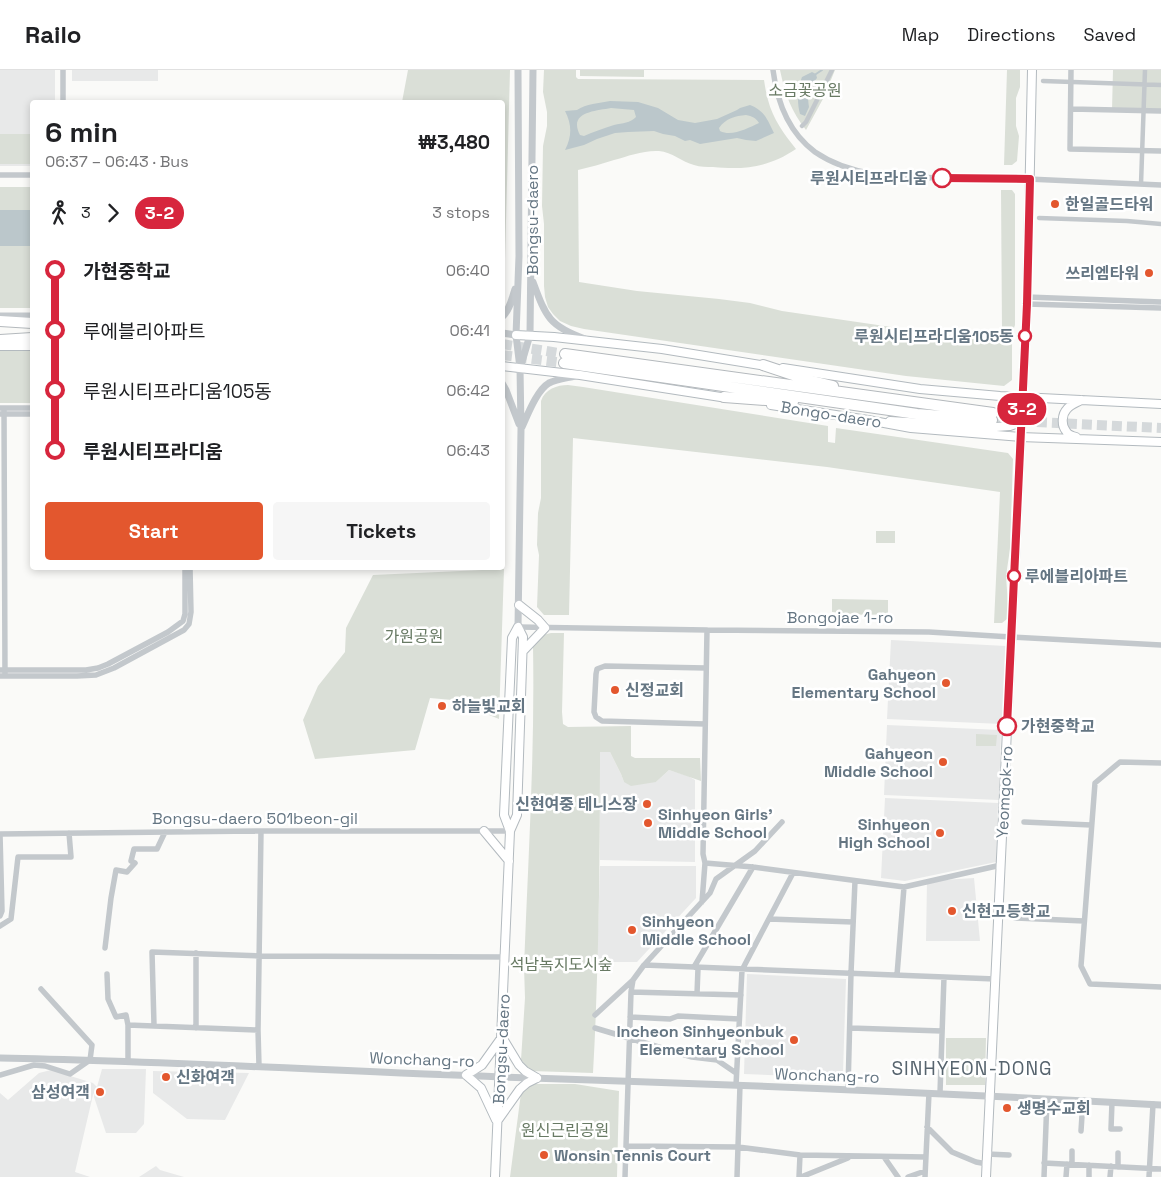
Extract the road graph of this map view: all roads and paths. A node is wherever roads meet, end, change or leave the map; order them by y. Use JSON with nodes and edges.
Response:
{"nodes":[{"id":1,"x":63,"y":70,"type":"edge"},
{"id":2,"x":518,"y":70,"type":"edge"},
{"id":3,"x":533,"y":70,"type":"edge"},
{"id":4,"x":773,"y":70,"type":"edge"},
{"id":5,"x":832,"y":70,"type":"edge"},
{"id":6,"x":1032,"y":70,"type":"edge"},
{"id":7,"x":1071,"y":70,"type":"edge"},
{"id":8,"x":1145,"y":70,"type":"edge"},
{"id":9,"x":1043,"y":81,"type":"dead end"},
{"id":10,"x":1071,"y":82,"type":"junction"},
{"id":11,"x":1144,"y":85,"type":"junction"},
{"id":12,"x":1161,"y":85,"type":"edge"},
{"id":13,"x":63,"y":100,"type":"edge"},
{"id":14,"x":1070,"y":109,"type":"junction"},
{"id":15,"x":1142,"y":110,"type":"junction"},
{"id":16,"x":1161,"y":111,"type":"edge"},
{"id":17,"x":802,"y":126,"type":"dead end"},
{"id":18,"x":1142,"y":150,"type":"junction"},
{"id":19,"x":1161,"y":151,"type":"edge"},
{"id":20,"x":0,"y":175,"type":"edge"},
{"id":21,"x":30,"y":175,"type":"edge"},
{"id":22,"x":1030,"y":179,"type":"junction"},
{"id":23,"x":1141,"y":184,"type":"junction"},
{"id":24,"x":1161,"y":185,"type":"edge"},
{"id":25,"x":1039,"y":218,"type":"dead end"},
{"id":26,"x":1161,"y":224,"type":"edge"},
{"id":27,"x":531,"y":276,"type":"junction"},
{"id":28,"x":518,"y":277,"type":"junction"},
{"id":29,"x":1027,"y":300,"type":"junction"},
{"id":30,"x":1040,"y":301,"type":"junction"},
{"id":31,"x":1161,"y":302,"type":"edge"},
{"id":32,"x":1161,"y":308,"type":"edge"},
{"id":33,"x":505,"y":314,"type":"edge"},
{"id":34,"x":0,"y":316,"type":"edge"},
{"id":35,"x":30,"y":316,"type":"edge"},
{"id":36,"x":0,"y":323,"type":"edge"},
{"id":37,"x":30,"y":324,"type":"edge"},
{"id":38,"x":505,"y":333,"type":"edge"},
{"id":39,"x":516,"y":335,"type":"junction"},
{"id":40,"x":530,"y":335,"type":"junction"},
{"id":41,"x":30,"y":337,"type":"edge"},
{"id":42,"x":0,"y":338,"type":"edge"},
{"id":43,"x":598,"y":343,"type":"junction"},
{"id":44,"x":0,"y":346,"type":"edge"},
{"id":45,"x":30,"y":346,"type":"edge"},
{"id":46,"x":763,"y":365,"type":"junction"},
{"id":47,"x":505,"y":366,"type":"edge"},
{"id":48,"x":520,"y":368,"type":"junction"},
{"id":49,"x":580,"y":375,"type":"junction"},
{"id":50,"x":505,"y":388,"type":"edge"},
{"id":51,"x":724,"y":397,"type":"junction"},
{"id":52,"x":1022,"y":397,"type":"junction"},
{"id":53,"x":1081,"y":400,"type":"junction"},
{"id":54,"x":907,"y":402,"type":"junction"},
{"id":55,"x":1161,"y":404,"type":"edge"},
{"id":56,"x":30,"y":408,"type":"edge"},
{"id":57,"x":2,"y":411,"type":"edge"},
{"id":58,"x":30,"y":414,"type":"edge"},
{"id":59,"x":917,"y":414,"type":"junction"},
{"id":60,"x":1021,"y":417,"type":"junction"},
{"id":61,"x":868,"y":420,"type":"junction"},
{"id":62,"x":521,"y":429,"type":"junction"},
{"id":63,"x":1020,"y":438,"type":"junction"},
{"id":64,"x":1082,"y":439,"type":"junction"},
{"id":65,"x":1161,"y":442,"type":"edge"},
{"id":66,"x":2,"y":540,"type":"edge"},
{"id":67,"x":2,"y":547,"type":"edge"},
{"id":68,"x":185,"y":570,"type":"edge"},
{"id":69,"x":190,"y":570,"type":"edge"},
{"id":70,"x":519,"y":605,"type":"junction"},
{"id":71,"x":518,"y":627,"type":"junction"},
{"id":72,"x":545,"y":628,"type":"junction"},
{"id":73,"x":707,"y":630,"type":"junction"},
{"id":74,"x":1011,"y":637,"type":"junction"},
{"id":75,"x":1161,"y":645,"type":"edge"},
{"id":76,"x":523,"y":651,"type":"junction"},
{"id":77,"x":706,"y":668,"type":"junction"},
{"id":78,"x":3,"y":673,"type":"edge"},
{"id":79,"x":705,"y":724,"type":"junction"},
{"id":80,"x":1161,"y":763,"type":"edge"},
{"id":81,"x":782,"y":822,"type":"dead end"},
{"id":82,"x":1024,"y":822,"type":"dead end"},
{"id":83,"x":1091,"y":825,"type":"junction"},
{"id":84,"x":261,"y":831,"type":"junction"},
{"id":85,"x":484,"y":831,"type":"junction"},
{"id":86,"x":510,"y":831,"type":"junction"},
{"id":87,"x":165,"y":832,"type":"junction"},
{"id":88,"x":69,"y":833,"type":"junction"},
{"id":89,"x":0,"y":834,"type":"edge"},
{"id":90,"x":509,"y":861,"type":"junction"},
{"id":91,"x":705,"y":863,"type":"junction"},
{"id":92,"x":1001,"y":865,"type":"junction"},
{"id":93,"x":735,"y":866,"type":"junction"},
{"id":94,"x":753,"y":867,"type":"junction"},
{"id":95,"x":793,"y":873,"type":"junction"},
{"id":96,"x":855,"y":881,"type":"junction"},
{"id":97,"x":904,"y":887,"type":"junction"},
{"id":98,"x":702,"y":902,"type":"junction"},
{"id":99,"x":0,"y":916,"type":"edge"},
{"id":100,"x":1015,"y":918,"type":"dead end"},
{"id":101,"x":769,"y":919,"type":"junction"},
{"id":102,"x":1084,"y":921,"type":"junction"},
{"id":103,"x":853,"y":922,"type":"junction"},
{"id":104,"x":0,"y":926,"type":"edge"},
{"id":105,"x":105,"y":948,"type":"dead end"},
{"id":106,"x":196,"y":953,"type":"junction"},
{"id":107,"x":260,"y":956,"type":"junction"},
{"id":108,"x":505,"y":957,"type":"junction"},
{"id":109,"x":644,"y":965,"type":"junction"},
{"id":110,"x":696,"y":968,"type":"junction"},
{"id":111,"x":742,"y":970,"type":"junction"},
{"id":112,"x":851,"y":973,"type":"junction"},
{"id":113,"x":107,"y":974,"type":"dead end"},
{"id":114,"x":896,"y":975,"type":"junction"},
{"id":115,"x":944,"y":977,"type":"junction"},
{"id":116,"x":996,"y":979,"type":"junction"},
{"id":117,"x":633,"y":980,"type":"junction"},
{"id":118,"x":1161,"y":988,"type":"edge"},
{"id":119,"x":41,"y":989,"type":"dead end"},
{"id":120,"x":631,"y":992,"type":"junction"},
{"id":121,"x":697,"y":994,"type":"junction"},
{"id":122,"x":741,"y":995,"type":"junction"},
{"id":123,"x":596,"y":1015,"type":"dead end"},
{"id":124,"x":630,"y":1017,"type":"junction"},
{"id":125,"x":739,"y":1019,"type":"junction"},
{"id":126,"x":128,"y":1025,"type":"junction"},
{"id":127,"x":154,"y":1025,"type":"junction"},
{"id":128,"x":196,"y":1028,"type":"junction"},
{"id":129,"x":596,"y":1028,"type":"dead end"},
{"id":130,"x":850,"y":1028,"type":"junction"},
{"id":131,"x":258,"y":1030,"type":"junction"},
{"id":132,"x":942,"y":1031,"type":"junction"},
{"id":133,"x":502,"y":1038,"type":"junction"},
{"id":134,"x":629,"y":1038,"type":"junction"},
{"id":135,"x":0,"y":1058,"type":"edge"},
{"id":136,"x":90,"y":1060,"type":"junction"},
{"id":137,"x":128,"y":1061,"type":"junction"},
{"id":138,"x":259,"y":1066,"type":"junction"},
{"id":139,"x":736,"y":1073,"type":"junction"},
{"id":140,"x":0,"y":1075,"type":"edge"},
{"id":141,"x":466,"y":1075,"type":"junction"},
{"id":142,"x":499,"y":1077,"type":"junction"},
{"id":143,"x":537,"y":1078,"type":"junction"},
{"id":144,"x":628,"y":1081,"type":"junction"},
{"id":145,"x":738,"y":1085,"type":"junction"},
{"id":146,"x":848,"y":1090,"type":"junction"},
{"id":147,"x":929,"y":1093,"type":"junction"},
{"id":148,"x":940,"y":1093,"type":"junction"},
{"id":149,"x":990,"y":1096,"type":"junction"},
{"id":150,"x":1047,"y":1098,"type":"junction"},
{"id":151,"x":1083,"y":1100,"type":"junction"},
{"id":152,"x":1112,"y":1102,"type":"junction"},
{"id":153,"x":1153,"y":1104,"type":"junction"},
{"id":154,"x":1161,"y":1105,"type":"edge"},
{"id":155,"x":497,"y":1122,"type":"junction"},
{"id":156,"x":927,"y":1127,"type":"junction"},
{"id":157,"x":1120,"y":1129,"type":"dead end"},
{"id":158,"x":1081,"y":1131,"type":"dead end"},
{"id":159,"x":626,"y":1146,"type":"junction"},
{"id":160,"x":738,"y":1147,"type":"junction"},
{"id":161,"x":1072,"y":1151,"type":"dead end"},
{"id":162,"x":1118,"y":1153,"type":"dead end"},
{"id":163,"x":988,"y":1154,"type":"junction"},
{"id":164,"x":800,"y":1155,"type":"junction"},
{"id":165,"x":1009,"y":1155,"type":"dead end"},
{"id":166,"x":852,"y":1156,"type":"junction"},
{"id":167,"x":884,"y":1157,"type":"junction"},
{"id":168,"x":926,"y":1158,"type":"junction"},
{"id":169,"x":1044,"y":1163,"type":"junction"},
{"id":170,"x":987,"y":1164,"type":"junction"},
{"id":171,"x":1069,"y":1164,"type":"junction"},
{"id":172,"x":1089,"y":1165,"type":"junction"},
{"id":173,"x":1111,"y":1166,"type":"junction"},
{"id":174,"x":1118,"y":1167,"type":"junction"},
{"id":175,"x":1150,"y":1168,"type":"junction"},
{"id":176,"x":1161,"y":1169,"type":"edge"},
{"id":177,"x":925,"y":1174,"type":"edge"},
{"id":178,"x":495,"y":1177,"type":"edge"},
{"id":179,"x":625,"y":1177,"type":"edge"},
{"id":180,"x":737,"y":1177,"type":"edge"},
{"id":181,"x":800,"y":1177,"type":"edge"},
{"id":182,"x":898,"y":1177,"type":"edge"},
{"id":183,"x":908,"y":1177,"type":"edge"},
{"id":184,"x":986,"y":1177,"type":"edge"},
{"id":185,"x":1044,"y":1177,"type":"edge"},
{"id":186,"x":1066,"y":1177,"type":"edge"},
{"id":187,"x":1089,"y":1177,"type":"edge"},
{"id":188,"x":1110,"y":1177,"type":"edge"},
{"id":189,"x":1149,"y":1177,"type":"edge"}],
"edges":[{"from":1,"to":13,"type":"street"},
{"from":2,"to":28,"type":"street","name":"Bongsu-daero"},
{"from":3,"to":27,"type":"street","name":"Bongsu-daero"},
{"from":4,"to":22,"type":"street"},
{"from":5,"to":17,"type":"street"},
{"from":6,"to":22,"type":"main road","name":"Yeomgok-ro"},
{"from":7,"to":10,"type":"street"},
{"from":8,"to":11,"type":"street"},
{"from":9,"to":10,"type":"street"},
{"from":10,"to":11,"type":"street"},
{"from":10,"to":14,"type":"street"},
{"from":11,"to":12,"type":"street"},
{"from":11,"to":15,"type":"street"},
{"from":14,"to":15,"type":"street"},
{"from":14,"to":18,"type":"street"},
{"from":15,"to":16,"type":"street"},
{"from":15,"to":18,"type":"street"},
{"from":18,"to":19,"type":"street"},
{"from":18,"to":23,"type":"street"},
{"from":20,"to":21,"type":"street"},
{"from":22,"to":23,"type":"street"},
{"from":22,"to":29,"type":"main road","name":"Yeomgok-ro"},
{"from":23,"to":24,"type":"street"},
{"from":25,"to":26,"type":"street"},
{"from":27,"to":40,"type":"street","name":"Bongsu-daero"},
{"from":27,"to":43,"type":"street"},
{"from":28,"to":33,"type":"street"},
{"from":28,"to":39,"type":"street","name":"Bongsu-daero"},
{"from":29,"to":30,"type":"street"},
{"from":29,"to":52,"type":"main road","name":"Yeomgok-ro"},
{"from":30,"to":31,"type":"street"},
{"from":30,"to":32,"type":"street"},
{"from":34,"to":35,"type":"street"},
{"from":36,"to":37,"type":"highway"},
{"from":38,"to":39,"type":"street"},
{"from":39,"to":40,"type":"main road"},
{"from":39,"to":48,"type":"street","name":"Bongsu-daero"},
{"from":40,"to":43,"type":"main road"},
{"from":40,"to":48,"type":"street","name":"Bongsu-daero"},
{"from":41,"to":42,"type":"highway"},
{"from":43,"to":46,"type":"main road"},
{"from":44,"to":45,"type":"main road"},
{"from":46,"to":52,"type":"main road"},
{"from":46,"to":54,"type":"highway"},
{"from":47,"to":48,"type":"main road","name":"Bongo-daero"},
{"from":48,"to":49,"type":"main road","name":"Bongo-daero"},
{"from":48,"to":62,"type":"street","name":"Bongsu-daero"},
{"from":49,"to":51,"type":"main road","name":"Bongo-daero"},
{"from":49,"to":62,"type":"street"},
{"from":50,"to":62,"type":"street"},
{"from":51,"to":59,"type":"highway"},
{"from":51,"to":61,"type":"main road","name":"Bongo-daero"},
{"from":52,"to":53,"type":"main road"},
{"from":52,"to":60,"type":"main road","name":"Yeomgok-ro"},
{"from":53,"to":55,"type":"main road"},
{"from":53,"to":64,"type":"main road"},
{"from":54,"to":59,"type":"highway","name":"Bongo-daero"},
{"from":54,"to":59,"type":"highway","name":"Bongo-daero"},
{"from":56,"to":57,"type":"street"},
{"from":57,"to":58,"type":"street"},
{"from":57,"to":66,"type":"street"},
{"from":60,"to":61,"type":"main road"},
{"from":60,"to":63,"type":"main road","name":"Yeomgok-ro"},
{"from":61,"to":63,"type":"main road","name":"Bongo-daero"},
{"from":62,"to":70,"type":"street","name":"Bongsu-daero"},
{"from":63,"to":64,"type":"main road","name":"Bongo-daero"},
{"from":63,"to":74,"type":"main road","name":"Yeomgok-ro"},
{"from":64,"to":65,"type":"main road","name":"Bongo-daero"},
{"from":66,"to":67,"type":"street"},
{"from":67,"to":78,"type":"street"},
{"from":68,"to":78,"type":"street"},
{"from":69,"to":78,"type":"street"},
{"from":70,"to":71,"type":"street","name":"Bongsu-daero"},
{"from":70,"to":72,"type":"main road"},
{"from":71,"to":72,"type":"street","name":"Bongojae 1-ro"},
{"from":71,"to":76,"type":"main road","name":"Bongsu-daero"},
{"from":71,"to":86,"type":"main road","name":"Bongsu-daero"},
{"from":72,"to":73,"type":"street","name":"Bongojae 1-ro"},
{"from":72,"to":76,"type":"main road"},
{"from":73,"to":74,"type":"street","name":"Bongojae 1-ro"},
{"from":73,"to":77,"type":"street"},
{"from":74,"to":75,"type":"street","name":"Bongojae 1-ro"},
{"from":74,"to":92,"type":"main road","name":"Yeomgok-ro"},
{"from":76,"to":86,"type":"main road","name":"Bongsu-daero"},
{"from":77,"to":79,"type":"street"},
{"from":77,"to":79,"type":"street"},
{"from":79,"to":91,"type":"street"},
{"from":80,"to":83,"type":"street"},
{"from":81,"to":93,"type":"street"},
{"from":82,"to":83,"type":"street"},
{"from":83,"to":102,"type":"street"},
{"from":84,"to":85,"type":"street","name":"Bongsu-daero 501beon-gil"},
{"from":84,"to":87,"type":"street","name":"Bongsu-daero 501beon-gil"},
{"from":84,"to":107,"type":"street"},
{"from":85,"to":86,"type":"street","name":"Bongsu-daero 501beon-gil"},
{"from":85,"to":90,"type":"main road"},
{"from":86,"to":90,"type":"main road","name":"Bongsu-daero"},
{"from":87,"to":88,"type":"street","name":"Bongsu-daero 501beon-gil"},
{"from":87,"to":105,"type":"street"},
{"from":88,"to":89,"type":"street","name":"Bongsu-daero 501beon-gil"},
{"from":88,"to":104,"type":"street"},
{"from":89,"to":99,"type":"street"},
{"from":90,"to":108,"type":"main road","name":"Bongsu-daero"},
{"from":91,"to":93,"type":"street"},
{"from":91,"to":98,"type":"street"},
{"from":92,"to":97,"type":"street"},
{"from":92,"to":116,"type":"main road","name":"Yeomgok-ro"},
{"from":93,"to":94,"type":"street"},
{"from":93,"to":98,"type":"street"},
{"from":94,"to":95,"type":"street"},
{"from":94,"to":110,"type":"street"},
{"from":95,"to":96,"type":"street"},
{"from":95,"to":101,"type":"street"},
{"from":96,"to":97,"type":"street"},
{"from":96,"to":103,"type":"street"},
{"from":97,"to":114,"type":"street"},
{"from":98,"to":109,"type":"street"},
{"from":100,"to":102,"type":"street"},
{"from":101,"to":103,"type":"street"},
{"from":101,"to":111,"type":"street"},
{"from":102,"to":118,"type":"street"},
{"from":103,"to":112,"type":"street"},
{"from":106,"to":107,"type":"street"},
{"from":106,"to":127,"type":"street"},
{"from":106,"to":128,"type":"street"},
{"from":107,"to":108,"type":"street"},
{"from":107,"to":131,"type":"street"},
{"from":108,"to":133,"type":"main road","name":"Bongsu-daero"},
{"from":109,"to":110,"type":"street"},
{"from":109,"to":117,"type":"street"},
{"from":110,"to":111,"type":"street"},
{"from":110,"to":121,"type":"street"},
{"from":111,"to":112,"type":"street"},
{"from":111,"to":122,"type":"street"},
{"from":112,"to":114,"type":"street"},
{"from":112,"to":130,"type":"street"},
{"from":113,"to":126,"type":"street"},
{"from":114,"to":115,"type":"street"},
{"from":115,"to":116,"type":"street"},
{"from":115,"to":132,"type":"street"},
{"from":116,"to":149,"type":"main road","name":"Yeomgok-ro"},
{"from":117,"to":120,"type":"street"},
{"from":117,"to":123,"type":"street"},
{"from":119,"to":136,"type":"street"},
{"from":120,"to":121,"type":"street"},
{"from":120,"to":124,"type":"street"},
{"from":121,"to":122,"type":"street"},
{"from":122,"to":125,"type":"street"},
{"from":124,"to":125,"type":"street"},
{"from":124,"to":134,"type":"street"},
{"from":125,"to":139,"type":"street"},
{"from":126,"to":127,"type":"street"},
{"from":126,"to":137,"type":"street"},
{"from":127,"to":128,"type":"street"},
{"from":128,"to":131,"type":"street"},
{"from":129,"to":134,"type":"street"},
{"from":130,"to":132,"type":"street"},
{"from":130,"to":146,"type":"street"},
{"from":131,"to":138,"type":"street"},
{"from":132,"to":148,"type":"street"},
{"from":133,"to":141,"type":"main road"},
{"from":133,"to":142,"type":"main road","name":"Bongsu-daero"},
{"from":133,"to":143,"type":"main road"},
{"from":134,"to":139,"type":"street"},
{"from":134,"to":144,"type":"street"},
{"from":135,"to":136,"type":"street","name":"Wonchang-ro"},
{"from":136,"to":137,"type":"street","name":"Wonchang-ro"},
{"from":136,"to":140,"type":"street"},
{"from":137,"to":138,"type":"street","name":"Wonchang-ro"},
{"from":138,"to":141,"type":"street","name":"Wonchang-ro"},
{"from":139,"to":145,"type":"street"},
{"from":141,"to":142,"type":"street","name":"Wonchang-ro"},
{"from":141,"to":155,"type":"main road"},
{"from":142,"to":143,"type":"street","name":"Wonchang-ro"},
{"from":142,"to":155,"type":"main road","name":"Bongsu-daero"},
{"from":143,"to":144,"type":"street","name":"Wonchang-ro"},
{"from":143,"to":155,"type":"main road"},
{"from":144,"to":145,"type":"street","name":"Wonchang-ro"},
{"from":144,"to":159,"type":"street"},
{"from":145,"to":146,"type":"street","name":"Wonchang-ro"},
{"from":145,"to":160,"type":"street"},
{"from":146,"to":147,"type":"street","name":"Wonchang-ro"},
{"from":147,"to":148,"type":"street","name":"Wonchang-ro"},
{"from":147,"to":156,"type":"street"},
{"from":148,"to":149,"type":"street","name":"Wonchang-ro"},
{"from":149,"to":150,"type":"street","name":"Wonchang-ro"},
{"from":149,"to":163,"type":"main road","name":"Yeomgok-ro"},
{"from":150,"to":151,"type":"street","name":"Wonchang-ro"},
{"from":150,"to":169,"type":"street"},
{"from":151,"to":152,"type":"street","name":"Wonchang-ro"},
{"from":151,"to":158,"type":"street"},
{"from":152,"to":153,"type":"street","name":"Wonchang-ro"},
{"from":152,"to":157,"type":"street"},
{"from":153,"to":154,"type":"street","name":"Wonchang-ro"},
{"from":153,"to":175,"type":"street"},
{"from":155,"to":178,"type":"main road","name":"Bongsu-daero"},
{"from":156,"to":168,"type":"street"},
{"from":156,"to":170,"type":"street"},
{"from":159,"to":160,"type":"street"},
{"from":159,"to":179,"type":"street"},
{"from":160,"to":164,"type":"street"},
{"from":160,"to":180,"type":"street"},
{"from":161,"to":171,"type":"street"},
{"from":162,"to":174,"type":"street"},
{"from":163,"to":165,"type":"street"},
{"from":163,"to":170,"type":"main road","name":"Yeomgok-ro"},
{"from":164,"to":166,"type":"street"},
{"from":164,"to":181,"type":"street"},
{"from":166,"to":167,"type":"street"},
{"from":166,"to":181,"type":"street"},
{"from":167,"to":168,"type":"street"},
{"from":167,"to":182,"type":"street"},
{"from":168,"to":177,"type":"street"},
{"from":169,"to":171,"type":"street"},
{"from":169,"to":185,"type":"street"},
{"from":170,"to":184,"type":"main road","name":"Yeomgok-ro"},
{"from":171,"to":172,"type":"street"},
{"from":171,"to":186,"type":"street"},
{"from":172,"to":173,"type":"street"},
{"from":172,"to":187,"type":"street"},
{"from":173,"to":174,"type":"street"},
{"from":173,"to":188,"type":"street"},
{"from":174,"to":175,"type":"street"},
{"from":175,"to":176,"type":"street"},
{"from":175,"to":189,"type":"street"},
{"from":177,"to":183,"type":"street"}]}
